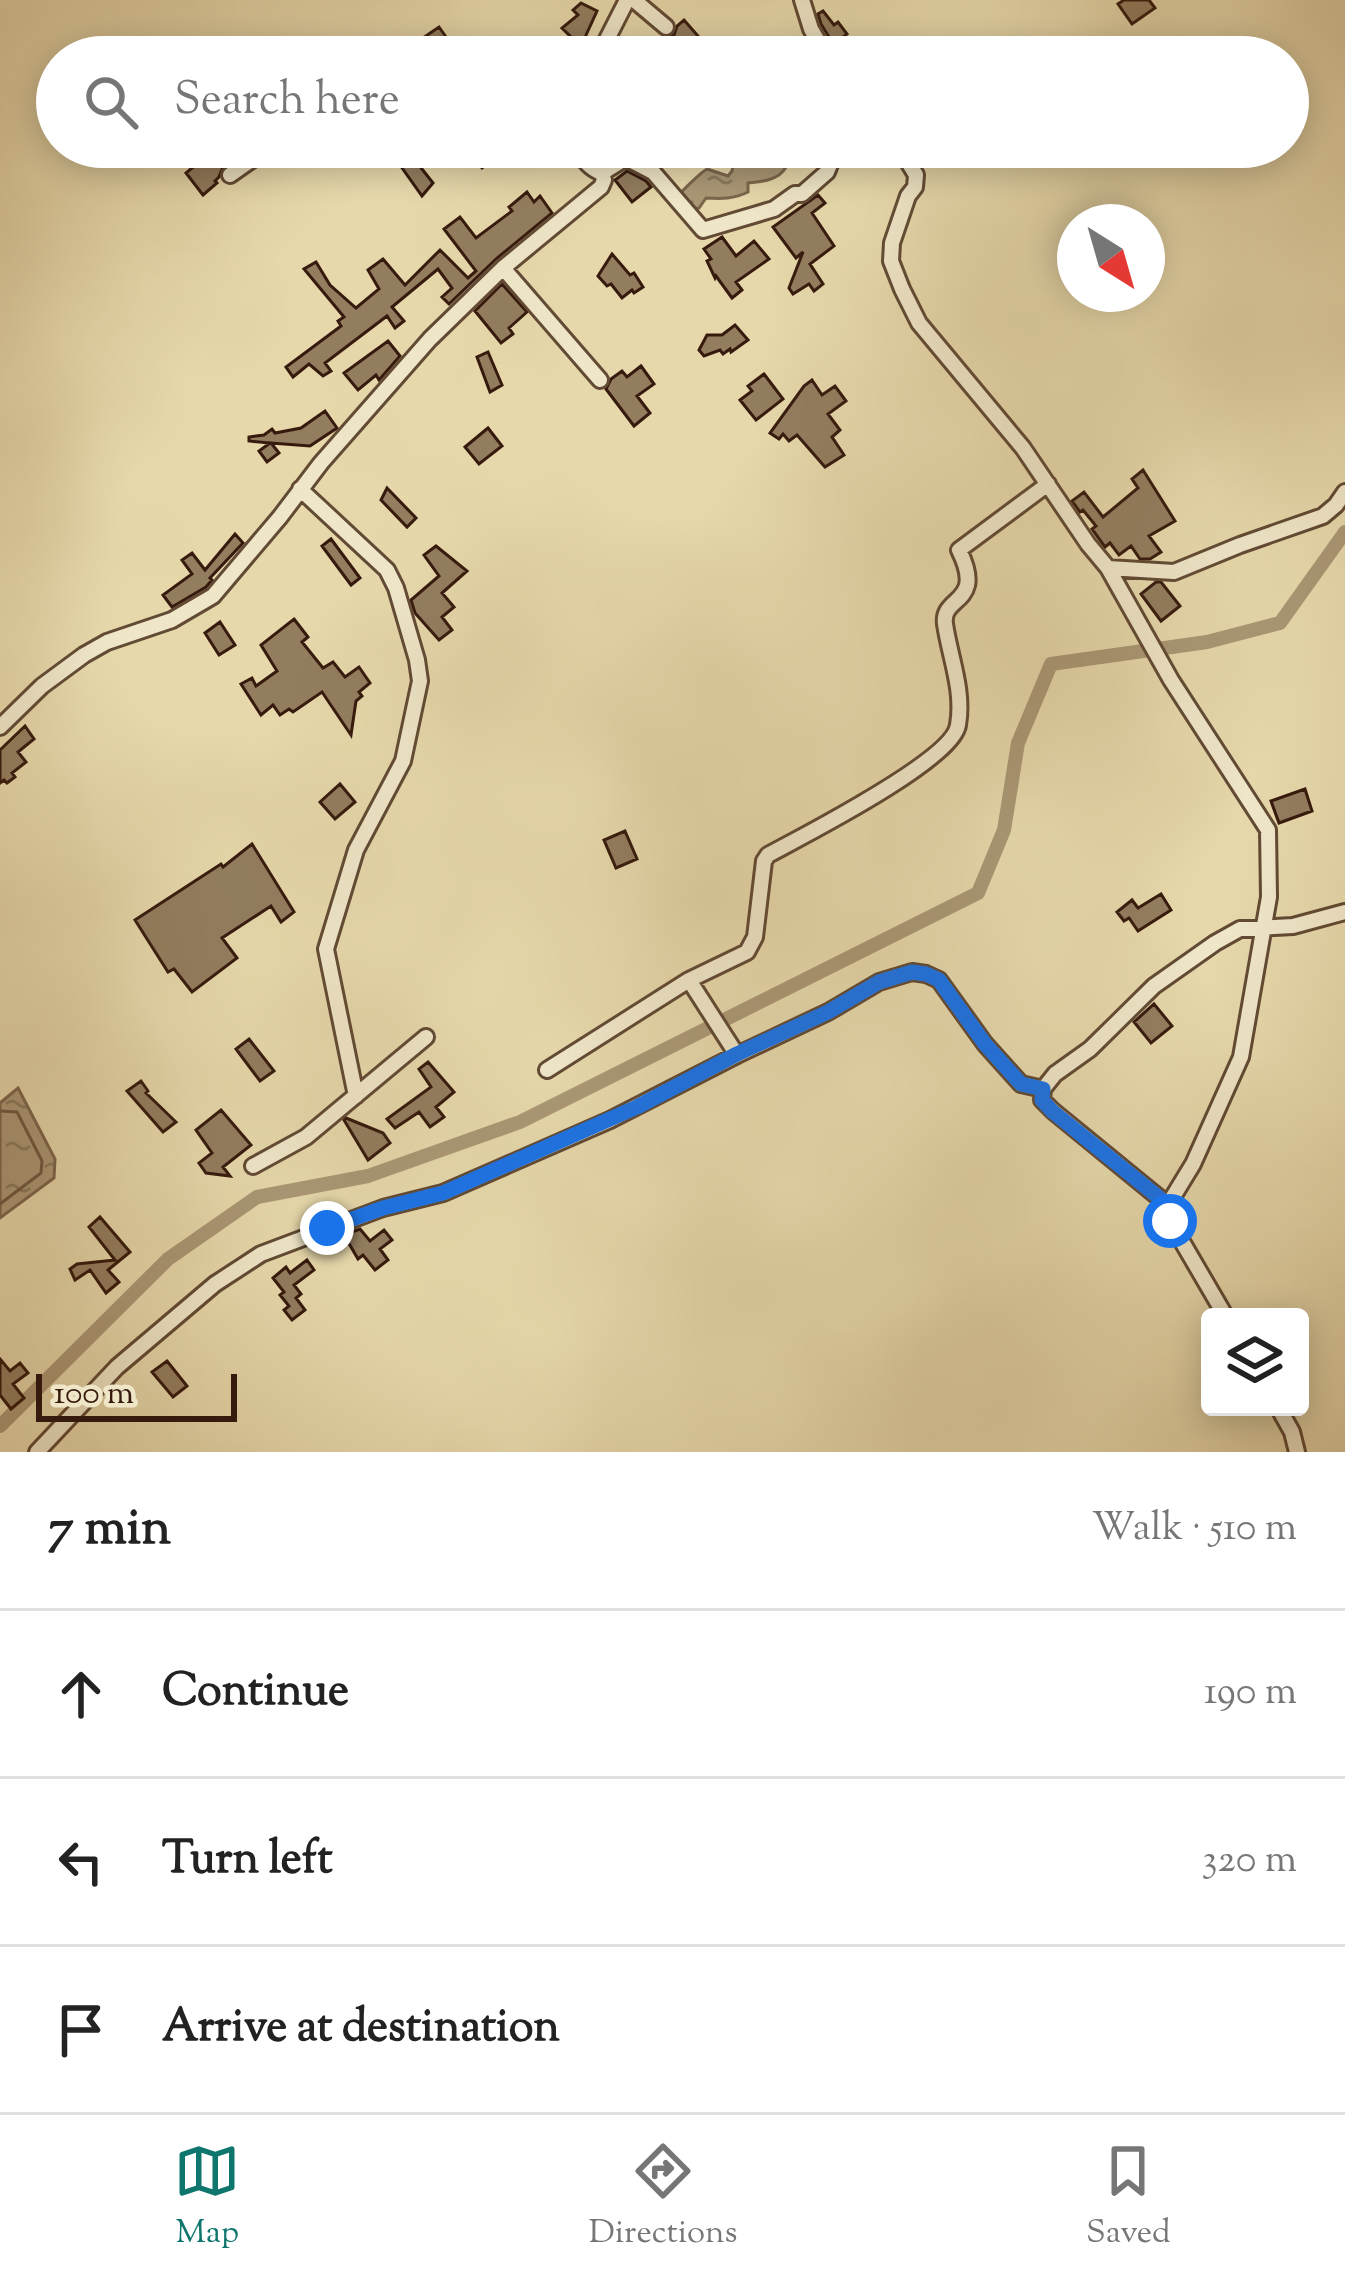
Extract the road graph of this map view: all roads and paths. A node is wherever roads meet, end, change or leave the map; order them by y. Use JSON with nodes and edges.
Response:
{"nodes":[{"id":1,"x":631,"y":0,"type":"edge"},
{"id":2,"x":802,"y":0,"type":"edge"},
{"id":3,"x":666,"y":27,"type":"dead end"},
{"id":4,"x":610,"y":36,"type":"edge"},
{"id":5,"x":816,"y":36,"type":"edge"},
{"id":6,"x":240,"y":168,"type":"edge"},
{"id":7,"x":595,"y":168,"type":"edge"},
{"id":8,"x":609,"y":168,"type":"edge"},
{"id":9,"x":646,"y":168,"type":"edge"},
{"id":10,"x":829,"y":168,"type":"edge"},
{"id":11,"x":912,"y":168,"type":"edge"},
{"id":12,"x":602,"y":173,"type":"junction"},
{"id":13,"x":230,"y":175,"type":"dead end"},
{"id":14,"x":502,"y":268,"type":"junction"},
{"id":15,"x":600,"y":380,"type":"dead end"},
{"id":16,"x":1048,"y":484,"type":"junction"},
{"id":17,"x":300,"y":489,"type":"junction"},
{"id":18,"x":1345,"y":492,"type":"edge"},
{"id":19,"x":1108,"y":568,"type":"junction"},
{"id":20,"x":0,"y":727,"type":"edge"},
{"id":21,"x":1345,"y":912,"type":"edge"},
{"id":22,"x":1264,"y":929,"type":"junction"},
{"id":23,"x":689,"y":980,"type":"junction"},
{"id":24,"x":426,"y":1037,"type":"dead end"},
{"id":25,"x":737,"y":1054,"type":"junction"},
{"id":26,"x":547,"y":1070,"type":"dead end"},
{"id":27,"x":1043,"y":1089,"type":"junction"},
{"id":28,"x":356,"y":1096,"type":"junction"},
{"id":29,"x":254,"y":1166,"type":"dead end"},
{"id":30,"x":1168,"y":1205,"type":"junction"},
{"id":31,"x":1221,"y":1308,"type":"edge"},
{"id":32,"x":1283,"y":1416,"type":"edge"},
{"id":33,"x":37,"y":1452,"type":"edge"},
{"id":34,"x":1297,"y":1452,"type":"edge"}],
"edges":[{"from":1,"to":3,"type":"street"},
{"from":1,"to":4,"type":"street"},
{"from":2,"to":5,"type":"street"},
{"from":6,"to":13,"type":"street"},
{"from":7,"to":12,"type":"street"},
{"from":8,"to":12,"type":"street"},
{"from":9,"to":10,"type":"street"},
{"from":11,"to":16,"type":"street"},
{"from":12,"to":14,"type":"street"},
{"from":14,"to":15,"type":"street"},
{"from":14,"to":17,"type":"street"},
{"from":16,"to":19,"type":"street"},
{"from":16,"to":23,"type":"street"},
{"from":17,"to":20,"type":"street"},
{"from":17,"to":28,"type":"street"},
{"from":18,"to":19,"type":"street"},
{"from":19,"to":22,"type":"street"},
{"from":21,"to":22,"type":"street"},
{"from":22,"to":27,"type":"street"},
{"from":22,"to":30,"type":"street"},
{"from":23,"to":25,"type":"street"},
{"from":23,"to":26,"type":"street"},
{"from":24,"to":28,"type":"street"},
{"from":25,"to":27,"type":"street"},
{"from":25,"to":33,"type":"street"},
{"from":27,"to":30,"type":"street"},
{"from":28,"to":29,"type":"street"},
{"from":30,"to":31,"type":"street"},
{"from":32,"to":34,"type":"street"}]}
